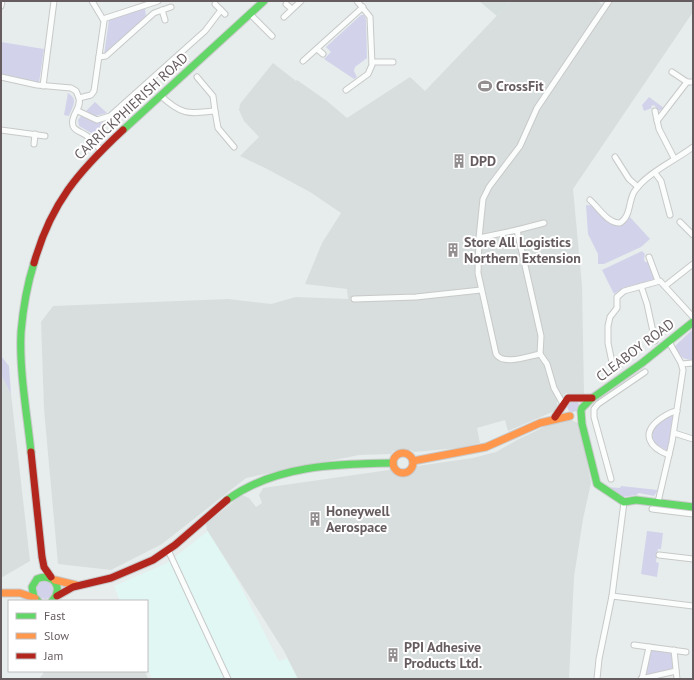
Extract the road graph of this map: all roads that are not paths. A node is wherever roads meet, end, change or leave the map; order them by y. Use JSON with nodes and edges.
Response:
{"nodes":[{"id":1,"x":2,"y":1,"type":"edge"},
{"id":2,"x":54,"y":1,"type":"edge"},
{"id":3,"x":92,"y":1,"type":"edge"},
{"id":4,"x":158,"y":1,"type":"edge"},
{"id":5,"x":264,"y":1,"type":"edge"},
{"id":6,"x":302,"y":1,"type":"edge"},
{"id":7,"x":357,"y":1,"type":"edge"},
{"id":8,"x":609,"y":1,"type":"edge"},
{"id":9,"x":215,"y":4,"type":"dead end"},
{"id":10,"x":286,"y":4,"type":"dead end"},
{"id":11,"x":1,"y":6,"type":"edge"},
{"id":12,"x":171,"y":7,"type":"dead end"},
{"id":13,"x":363,"y":7,"type":"junction"},
{"id":14,"x":292,"y":9,"type":"junction"},
{"id":15,"x":162,"y":10,"type":"junction"},
{"id":16,"x":250,"y":14,"type":"junction"},
{"id":17,"x":284,"y":17,"type":"dead end"},
{"id":18,"x":103,"y":19,"type":"junction"},
{"id":19,"x":165,"y":20,"type":"dead end"},
{"id":20,"x":272,"y":36,"type":"dead end"},
{"id":21,"x":317,"y":49,"type":"junction"},
{"id":22,"x":323,"y":54,"type":"dead end"},
{"id":23,"x":99,"y":57,"type":"junction"},
{"id":24,"x":303,"y":61,"type":"dead end"},
{"id":25,"x":395,"y":61,"type":"dead end"},
{"id":26,"x":372,"y":62,"type":"junction"},
{"id":27,"x":672,"y":72,"type":"dead end"},
{"id":28,"x":1,"y":77,"type":"edge"},
{"id":29,"x":197,"y":77,"type":"dead end"},
{"id":30,"x":690,"y":82,"type":"edge"},
{"id":31,"x":43,"y":86,"type":"junction"},
{"id":32,"x":346,"y":90,"type":"dead end"},
{"id":33,"x":160,"y":95,"type":"junction"},
{"id":34,"x":79,"y":98,"type":"junction"},
{"id":35,"x":215,"y":111,"type":"junction"},
{"id":36,"x":655,"y":111,"type":"dead end"},
{"id":37,"x":78,"y":112,"type":"junction"},
{"id":38,"x":656,"y":121,"type":"junction"},
{"id":39,"x":1,"y":130,"type":"edge"},
{"id":40,"x":35,"y":134,"type":"junction"},
{"id":41,"x":45,"y":136,"type":"dead end"},
{"id":42,"x":34,"y":144,"type":"dead end"},
{"id":43,"x":234,"y":147,"type":"dead end"},
{"id":44,"x":693,"y":147,"type":"edge"},
{"id":45,"x":101,"y":150,"type":"junction"},
{"id":46,"x":615,"y":157,"type":"dead end"},
{"id":47,"x":674,"y":158,"type":"junction"},
{"id":48,"x":655,"y":173,"type":"junction"},
{"id":49,"x":638,"y":187,"type":"junction"},
{"id":50,"x":590,"y":200,"type":"dead end"},
{"id":51,"x":670,"y":215,"type":"dead end"},
{"id":52,"x":680,"y":222,"type":"dead end"},
{"id":53,"x":544,"y":223,"type":"dead end"},
{"id":54,"x":517,"y":230,"type":"junction"},
{"id":55,"x":693,"y":234,"type":"edge"},
{"id":56,"x":479,"y":238,"type":"junction"},
{"id":57,"x":649,"y":257,"type":"dead end"},
{"id":58,"x":693,"y":264,"type":"edge"},
{"id":59,"x":658,"y":281,"type":"junction"},
{"id":60,"x":641,"y":286,"type":"junction"},
{"id":61,"x":665,"y":286,"type":"junction"},
{"id":62,"x":481,"y":290,"type":"junction"},
{"id":63,"x":354,"y":299,"type":"dead end"},
{"id":64,"x":693,"y":317,"type":"edge"},
{"id":65,"x":693,"y":322,"type":"edge"},
{"id":66,"x":655,"y":341,"type":"dead end"},
{"id":67,"x":669,"y":342,"type":"junction"},
{"id":68,"x":540,"y":354,"type":"junction"},
{"id":69,"x":693,"y":363,"type":"edge"},
{"id":70,"x":682,"y":364,"type":"junction"},
{"id":71,"x":613,"y":367,"type":"dead end"},
{"id":72,"x":644,"y":372,"type":"dead end"},
{"id":73,"x":628,"y":373,"type":"junction"},
{"id":74,"x":633,"y":380,"type":"junction"},
{"id":75,"x":557,"y":392,"type":"junction"},
{"id":76,"x":574,"y":397,"type":"junction"},
{"id":77,"x":592,"y":398,"type":"junction"},
{"id":78,"x":563,"y":405,"type":"junction"},
{"id":79,"x":582,"y":410,"type":"junction"},
{"id":80,"x":677,"y":411,"type":"junction"},
{"id":81,"x":571,"y":416,"type":"junction"},
{"id":82,"x":555,"y":417,"type":"junction"},
{"id":83,"x":582,"y":424,"type":"junction"},
{"id":84,"x":674,"y":433,"type":"junction"},
{"id":85,"x":693,"y":439,"type":"edge"},
{"id":86,"x":670,"y":455,"type":"junction"},
{"id":87,"x":412,"y":461,"type":"junction"},
{"id":88,"x":393,"y":463,"type":"junction"},
{"id":89,"x":611,"y":479,"type":"dead end"},
{"id":90,"x":624,"y":502,"type":"junction"},
{"id":91,"x":658,"y":502,"type":"junction"},
{"id":92,"x":652,"y":508,"type":"dead end"},
{"id":93,"x":691,"y":510,"type":"edge"},
{"id":94,"x":168,"y":550,"type":"junction"},
{"id":95,"x":659,"y":554,"type":"dead end"},
{"id":96,"x":42,"y":557,"type":"junction"},
{"id":97,"x":693,"y":559,"type":"edge"},
{"id":98,"x":53,"y":579,"type":"junction"},
{"id":99,"x":34,"y":582,"type":"junction"},
{"id":100,"x":84,"y":584,"type":"junction"},
{"id":101,"x":10,"y":592,"type":"junction"},
{"id":102,"x":1,"y":593,"type":"edge"},
{"id":103,"x":612,"y":596,"type":"junction"},
{"id":104,"x":54,"y":598,"type":"edge"},
{"id":105,"x":36,"y":600,"type":"edge"},
{"id":106,"x":693,"y":606,"type":"edge"},
{"id":107,"x":634,"y":645,"type":"dead end"},
{"id":108,"x":649,"y":647,"type":"junction"},
{"id":109,"x":674,"y":650,"type":"junction"},
{"id":110,"x":686,"y":652,"type":"dead end"},
{"id":111,"x":676,"y":671,"type":"junction"},
{"id":112,"x":228,"y":679,"type":"edge"},
{"id":113,"x":597,"y":679,"type":"edge"},
{"id":114,"x":642,"y":679,"type":"edge"},
{"id":115,"x":677,"y":679,"type":"edge"}],
"edges":[{"from":1,"to":11,"type":"street"},
{"from":2,"to":31,"type":"street"},
{"from":3,"to":18,"type":"street"},
{"from":4,"to":18,"type":"street"},
{"from":5,"to":16,"type":"street","name":"CARRICKPHIERISH ROAD"},
{"from":6,"to":14,"type":"street"},
{"from":7,"to":13,"type":"street"},
{"from":8,"to":56,"type":"street"},
{"from":9,"to":37,"type":"street"},
{"from":10,"to":14,"type":"street"},
{"from":12,"to":15,"type":"street"},
{"from":13,"to":21,"type":"street"},
{"from":13,"to":26,"type":"street"},
{"from":14,"to":17,"type":"street"},
{"from":15,"to":19,"type":"street"},
{"from":15,"to":23,"type":"street"},
{"from":16,"to":20,"type":"street"},
{"from":16,"to":33,"type":"street","name":"CARRICKPHIERISH ROAD"},
{"from":18,"to":23,"type":"street"},
{"from":21,"to":22,"type":"street"},
{"from":21,"to":24,"type":"street"},
{"from":23,"to":34,"type":"street"},
{"from":25,"to":26,"type":"street"},
{"from":26,"to":32,"type":"street"},
{"from":27,"to":30,"type":"street"},
{"from":28,"to":31,"type":"street"},
{"from":29,"to":35,"type":"street"},
{"from":30,"to":38,"type":"street"},
{"from":31,"to":34,"type":"street"},
{"from":33,"to":35,"type":"street"},
{"from":33,"to":45,"type":"street","name":"CARRICKPHIERISH ROAD"},
{"from":34,"to":37,"type":"street"},
{"from":35,"to":43,"type":"street"},
{"from":36,"to":38,"type":"street"},
{"from":37,"to":45,"type":"street"},
{"from":38,"to":47,"type":"street"},
{"from":39,"to":40,"type":"street"},
{"from":40,"to":41,"type":"street"},
{"from":40,"to":42,"type":"street"},
{"from":44,"to":47,"type":"street"},
{"from":45,"to":96,"type":"street","name":"CARRICKPHIERISH ROAD"},
{"from":46,"to":49,"type":"street"},
{"from":47,"to":48,"type":"street"},
{"from":48,"to":49,"type":"street"},
{"from":48,"to":51,"type":"street"},
{"from":49,"to":50,"type":"street"},
{"from":52,"to":55,"type":"street"},
{"from":53,"to":54,"type":"street"},
{"from":54,"to":56,"type":"street"},
{"from":54,"to":68,"type":"street"},
{"from":56,"to":62,"type":"street"},
{"from":57,"to":59,"type":"street"},
{"from":58,"to":61,"type":"street"},
{"from":59,"to":60,"type":"street"},
{"from":59,"to":61,"type":"street"},
{"from":60,"to":66,"type":"street"},
{"from":60,"to":71,"type":"street"},
{"from":61,"to":64,"type":"street"},
{"from":62,"to":63,"type":"street"},
{"from":62,"to":68,"type":"street"},
{"from":65,"to":67,"type":"street","name":"CLEABOY ROAD"},
{"from":67,"to":70,"type":"street"},
{"from":67,"to":73,"type":"street","name":"CLEABOY ROAD"},
{"from":68,"to":75,"type":"street"},
{"from":69,"to":70,"type":"street"},
{"from":70,"to":80,"type":"street"},
{"from":72,"to":74,"type":"street"},
{"from":73,"to":74,"type":"street"},
{"from":73,"to":77,"type":"street","name":"CLEABOY ROAD"},
{"from":74,"to":89,"type":"street"},
{"from":75,"to":76,"type":"street"},
{"from":75,"to":78,"type":"street"},
{"from":76,"to":77,"type":"street"},
{"from":76,"to":78,"type":"street"},
{"from":76,"to":79,"type":"street"},
{"from":77,"to":79,"type":"street","name":"CLEABOY ROAD"},
{"from":78,"to":81,"type":"street"},
{"from":78,"to":82,"type":"street"},
{"from":79,"to":81,"type":"street"},
{"from":79,"to":83,"type":"street"},
{"from":80,"to":84,"type":"street"},
{"from":80,"to":86,"type":"street"},
{"from":81,"to":82,"type":"street"},
{"from":81,"to":83,"type":"street"},
{"from":82,"to":87,"type":"street"},
{"from":83,"to":90,"type":"street"},
{"from":84,"to":85,"type":"street"},
{"from":84,"to":86,"type":"street"},
{"from":86,"to":91,"type":"street"},
{"from":87,"to":88,"type":"street"},
{"from":87,"to":88,"type":"street"},
{"from":88,"to":94,"type":"street"},
{"from":90,"to":91,"type":"street"},
{"from":90,"to":103,"type":"street"},
{"from":91,"to":93,"type":"street"},
{"from":92,"to":93,"type":"street"},
{"from":94,"to":100,"type":"street"},
{"from":94,"to":112,"type":"street"},
{"from":95,"to":97,"type":"street"},
{"from":96,"to":98,"type":"street","name":"CARRICKPHIERISH ROAD"},
{"from":96,"to":99,"type":"street","name":"CARRICKPHIERISH ROAD"},
{"from":98,"to":99,"type":"street"},
{"from":98,"to":100,"type":"street"},
{"from":98,"to":104,"type":"street","name":"CARRICKPHIERISH ROAD"},
{"from":99,"to":101,"type":"street"},
{"from":99,"to":105,"type":"street"},
{"from":100,"to":104,"type":"street"},
{"from":101,"to":102,"type":"street"},
{"from":101,"to":105,"type":"street"},
{"from":103,"to":106,"type":"street"},
{"from":103,"to":113,"type":"street"},
{"from":107,"to":108,"type":"street"},
{"from":108,"to":109,"type":"street"},
{"from":108,"to":114,"type":"street"},
{"from":109,"to":110,"type":"street"},
{"from":109,"to":111,"type":"street"},
{"from":111,"to":114,"type":"street"},
{"from":111,"to":115,"type":"street"}]}
